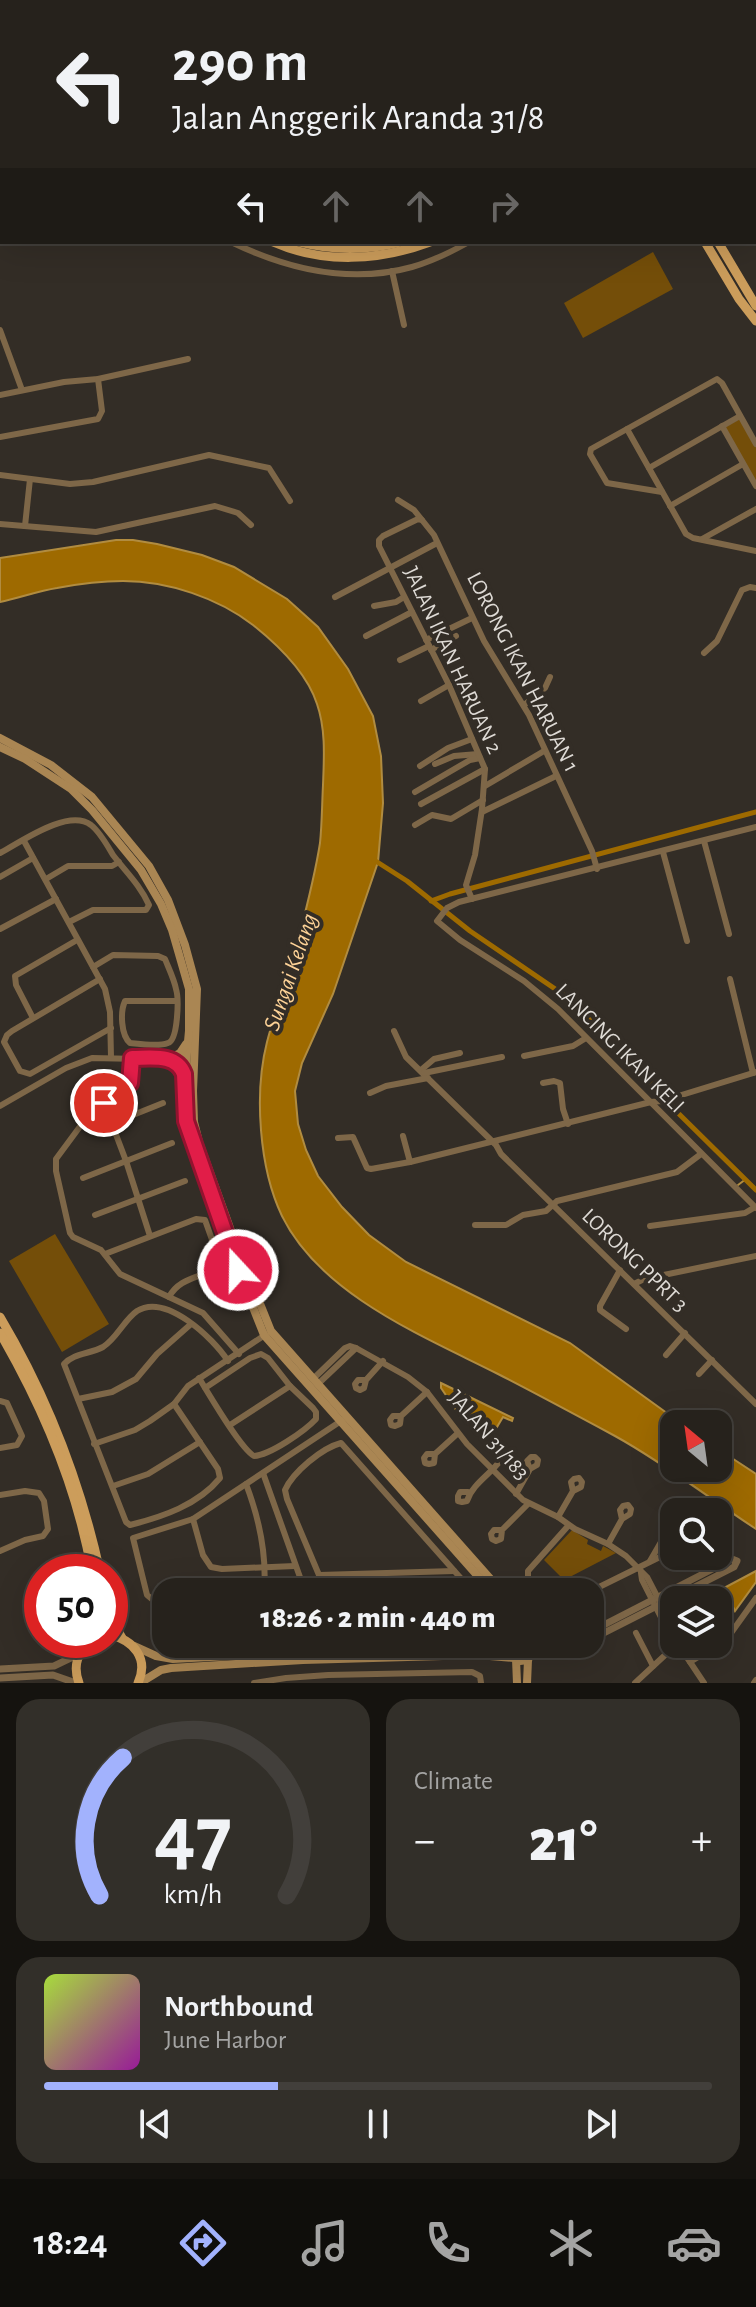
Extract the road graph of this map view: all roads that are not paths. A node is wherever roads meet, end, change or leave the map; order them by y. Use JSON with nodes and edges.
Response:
{"nodes":[{"id":1,"x":235,"y":244,"type":"edge"},
{"id":2,"x":280,"y":244,"type":"edge"},
{"id":3,"x":309,"y":244,"type":"edge"},
{"id":4,"x":392,"y":244,"type":"edge"},
{"id":5,"x":423,"y":244,"type":"edge"},
{"id":6,"x":465,"y":244,"type":"edge"},
{"id":7,"x":706,"y":244,"type":"edge"},
{"id":8,"x":719,"y":244,"type":"edge"},
{"id":9,"x":392,"y":271,"type":"junction"},
{"id":10,"x":756,"y":306,"type":"edge"},
{"id":11,"x":756,"y":321,"type":"edge"},
{"id":12,"x":404,"y":325,"type":"dead end"},
{"id":13,"x":0,"y":330,"type":"edge"},
{"id":14,"x":188,"y":359,"type":"dead end"},
{"id":15,"x":98,"y":379,"type":"junction"},
{"id":16,"x":22,"y":390,"type":"junction"},
{"id":17,"x":0,"y":395,"type":"edge"},
{"id":18,"x":740,"y":416,"type":"junction"},
{"id":19,"x":722,"y":426,"type":"junction"},
{"id":20,"x":627,"y":429,"type":"junction"},
{"id":21,"x":0,"y":437,"type":"edge"},
{"id":22,"x":756,"y":444,"type":"edge"},
{"id":23,"x":743,"y":464,"type":"junction"},
{"id":24,"x":649,"y":468,"type":"junction"},
{"id":25,"x":0,"y":475,"type":"edge"},
{"id":26,"x":30,"y":479,"type":"junction"},
{"id":27,"x":756,"y":486,"type":"edge"},
{"id":28,"x":662,"y":492,"type":"junction"},
{"id":29,"x":398,"y":500,"type":"dead end"},
{"id":30,"x":290,"y":501,"type":"dead end"},
{"id":31,"x":670,"y":506,"type":"junction"},
{"id":32,"x":756,"y":509,"type":"edge"},
{"id":33,"x":418,"y":520,"type":"junction"},
{"id":34,"x":0,"y":524,"type":"edge"},
{"id":35,"x":251,"y":525,"type":"dead end"},
{"id":36,"x":25,"y":526,"type":"junction"},
{"id":37,"x":702,"y":539,"type":"junction"},
{"id":38,"x":437,"y":543,"type":"junction"},
{"id":39,"x":756,"y":551,"type":"edge"},
{"id":40,"x":390,"y":568,"type":"junction"},
{"id":41,"x":756,"y":588,"type":"edge"},
{"id":42,"x":335,"y":597,"type":"dead end"},
{"id":43,"x":404,"y":597,"type":"junction"},
{"id":44,"x":374,"y":606,"type":"dead end"},
{"id":45,"x":412,"y":612,"type":"junction"},
{"id":46,"x":472,"y":618,"type":"junction"},
{"id":47,"x":366,"y":636,"type":"dead end"},
{"id":48,"x":456,"y":636,"type":"dead end"},
{"id":49,"x":429,"y":645,"type":"junction"},
{"id":50,"x":704,"y":653,"type":"dead end"},
{"id":51,"x":400,"y":660,"type":"dead end"},
{"id":52,"x":550,"y":677,"type":"dead end"},
{"id":53,"x":449,"y":685,"type":"junction"},
{"id":54,"x":421,"y":701,"type":"dead end"},
{"id":55,"x":524,"y":705,"type":"junction"},
{"id":56,"x":0,"y":738,"type":"edge"},
{"id":57,"x":472,"y":739,"type":"junction"},
{"id":58,"x":0,"y":747,"type":"edge"},
{"id":59,"x":544,"y":751,"type":"junction"},
{"id":60,"x":479,"y":756,"type":"junction"},
{"id":61,"x":435,"y":764,"type":"dead end"},
{"id":62,"x":420,"y":766,"type":"dead end"},
{"id":63,"x":485,"y":769,"type":"junction"},
{"id":64,"x":556,"y":776,"type":"junction"},
{"id":65,"x":485,"y":786,"type":"junction"},
{"id":66,"x":415,"y":792,"type":"dead end"},
{"id":67,"x":483,"y":800,"type":"junction"},
{"id":68,"x":421,"y":804,"type":"dead end"},
{"id":69,"x":482,"y":812,"type":"junction"},
{"id":70,"x":415,"y":825,"type":"dead end"},
{"id":71,"x":756,"y":827,"type":"edge"},
{"id":72,"x":24,"y":841,"type":"junction"},
{"id":73,"x":704,"y":841,"type":"junction"},
{"id":74,"x":663,"y":852,"type":"junction"},
{"id":75,"x":0,"y":853,"type":"edge"},
{"id":76,"x":33,"y":858,"type":"junction"},
{"id":77,"x":119,"y":862,"type":"junction"},
{"id":78,"x":597,"y":869,"type":"junction"},
{"id":79,"x":0,"y":877,"type":"edge"},
{"id":80,"x":46,"y":879,"type":"junction"},
{"id":81,"x":152,"y":879,"type":"junction"},
{"id":82,"x":470,"y":896,"type":"junction"},
{"id":83,"x":56,"y":899,"type":"junction"},
{"id":84,"x":69,"y":922,"type":"junction"},
{"id":85,"x":0,"y":929,"type":"edge"},
{"id":86,"x":729,"y":934,"type":"dead end"},
{"id":87,"x":77,"y":940,"type":"junction"},
{"id":88,"x":687,"y":941,"type":"dead end"},
{"id":89,"x":93,"y":967,"type":"junction"},
{"id":90,"x":100,"y":979,"type":"junction"},
{"id":91,"x":730,"y":979,"type":"dead end"},
{"id":92,"x":177,"y":1001,"type":"junction"},
{"id":93,"x":33,"y":1018,"type":"junction"},
{"id":94,"x":111,"y":1028,"type":"junction"},
{"id":95,"x":394,"y":1031,"type":"dead end"},
{"id":96,"x":189,"y":1038,"type":"junction"},
{"id":97,"x":586,"y":1038,"type":"junction"},
{"id":98,"x":460,"y":1053,"type":"dead end"},
{"id":99,"x":524,"y":1056,"type":"dead end"},
{"id":100,"x":111,"y":1057,"type":"junction"},
{"id":101,"x":502,"y":1057,"type":"dead end"},
{"id":102,"x":132,"y":1058,"type":"junction"},
{"id":103,"x":168,"y":1059,"type":"junction"},
{"id":104,"x":190,"y":1060,"type":"junction"},
{"id":105,"x":755,"y":1073,"type":"edge"},
{"id":106,"x":184,"y":1074,"type":"junction"},
{"id":107,"x":424,"y":1074,"type":"junction"},
{"id":108,"x":543,"y":1083,"type":"dead end"},
{"id":109,"x":370,"y":1093,"type":"dead end"},
{"id":110,"x":651,"y":1102,"type":"junction"},
{"id":111,"x":104,"y":1103,"type":"junction"},
{"id":112,"x":163,"y":1103,"type":"dead end"},
{"id":113,"x":0,"y":1106,"type":"edge"},
{"id":114,"x":113,"y":1122,"type":"junction"},
{"id":115,"x":568,"y":1124,"type":"junction"},
{"id":116,"x":93,"y":1131,"type":"dead end"},
{"id":117,"x":403,"y":1136,"type":"dead end"},
{"id":118,"x":338,"y":1138,"type":"dead end"},
{"id":119,"x":491,"y":1141,"type":"junction"},
{"id":120,"x":172,"y":1143,"type":"dead end"},
{"id":121,"x":701,"y":1154,"type":"junction"},
{"id":122,"x":126,"y":1161,"type":"junction"},
{"id":123,"x":410,"y":1162,"type":"junction"},
{"id":124,"x":83,"y":1178,"type":"dead end"},
{"id":125,"x":185,"y":1181,"type":"dead end"},
{"id":126,"x":138,"y":1199,"type":"junction"},
{"id":127,"x":553,"y":1204,"type":"junction"},
{"id":128,"x":756,"y":1207,"type":"edge"},
{"id":129,"x":95,"y":1215,"type":"dead end"},
{"id":130,"x":475,"y":1225,"type":"dead end"},
{"id":131,"x":650,"y":1226,"type":"dead end"},
{"id":132,"x":150,"y":1236,"type":"junction"},
{"id":133,"x":105,"y":1254,"type":"junction"},
{"id":134,"x":756,"y":1256,"type":"edge"},
{"id":135,"x":620,"y":1270,"type":"junction"},
{"id":136,"x":634,"y":1284,"type":"junction"},
{"id":137,"x":169,"y":1297,"type":"junction"},
{"id":138,"x":0,"y":1317,"type":"edge"},
{"id":139,"x":191,"y":1324,"type":"junction"},
{"id":140,"x":626,"y":1329,"type":"dead end"},
{"id":141,"x":0,"y":1333,"type":"edge"},
{"id":142,"x":267,"y":1333,"type":"junction"},
{"id":143,"x":685,"y":1333,"type":"junction"},
{"id":144,"x":239,"y":1354,"type":"junction"},
{"id":145,"x":666,"y":1355,"type":"dead end"},
{"id":146,"x":712,"y":1360,"type":"junction"},
{"id":147,"x":228,"y":1361,"type":"junction"},
{"id":148,"x":383,"y":1361,"type":"junction"},
{"id":149,"x":699,"y":1374,"type":"dead end"},
{"id":150,"x":199,"y":1378,"type":"junction"},
{"id":151,"x":366,"y":1380,"type":"dead end"},
{"id":152,"x":315,"y":1381,"type":"junction"},
{"id":153,"x":290,"y":1386,"type":"junction"},
{"id":154,"x":205,"y":1388,"type":"junction"},
{"id":155,"x":427,"y":1392,"type":"junction"},
{"id":156,"x":78,"y":1399,"type":"junction"},
{"id":157,"x":0,"y":1401,"type":"edge"},
{"id":158,"x":174,"y":1404,"type":"junction"},
{"id":159,"x":756,"y":1404,"type":"edge"},
{"id":160,"x":401,"y":1416,"type":"dead end"},
{"id":161,"x":344,"y":1420,"type":"junction"},
{"id":162,"x":230,"y":1425,"type":"junction"},
{"id":163,"x":457,"y":1434,"type":"junction"},
{"id":164,"x":200,"y":1442,"type":"junction"},
{"id":165,"x":94,"y":1444,"type":"junction"},
{"id":166,"x":0,"y":1448,"type":"edge"},
{"id":167,"x":435,"y":1454,"type":"dead end"},
{"id":168,"x":505,"y":1454,"type":"dead end"},
{"id":169,"x":530,"y":1469,"type":"dead end"},
{"id":170,"x":493,"y":1470,"type":"junction"},
{"id":171,"x":263,"y":1473,"type":"junction"},
{"id":172,"x":246,"y":1484,"type":"junction"},
{"id":173,"x":113,"y":1486,"type":"junction"},
{"id":174,"x":573,"y":1491,"type":"dead end"},
{"id":175,"x":468,"y":1492,"type":"dead end"},
{"id":176,"x":516,"y":1494,"type":"junction"},
{"id":177,"x":0,"y":1495,"type":"edge"},
{"id":178,"x":528,"y":1504,"type":"junction"},
{"id":179,"x":294,"y":1517,"type":"junction"},
{"id":180,"x":558,"y":1517,"type":"junction"},
{"id":181,"x":193,"y":1519,"type":"junction"},
{"id":182,"x":622,"y":1519,"type":"dead end"},
{"id":183,"x":280,"y":1523,"type":"junction"},
{"id":184,"x":568,"y":1526,"type":"junction"},
{"id":185,"x":502,"y":1530,"type":"dead end"},
{"id":186,"x":608,"y":1544,"type":"junction"},
{"id":187,"x":660,"y":1544,"type":"edge"},
{"id":188,"x":0,"y":1551,"type":"edge"},
{"id":189,"x":89,"y":1554,"type":"edge"},
{"id":190,"x":96,"y":1554,"type":"edge"},
{"id":191,"x":660,"y":1556,"type":"edge"},
{"id":192,"x":650,"y":1561,"type":"junction"},
{"id":193,"x":295,"y":1566,"type":"junction"},
{"id":194,"x":266,"y":1567,"type":"junction"},
{"id":195,"x":639,"y":1570,"type":"junction"},
{"id":196,"x":454,"y":1571,"type":"junction"},
{"id":197,"x":319,"y":1575,"type":"joint"},
{"id":198,"x":265,"y":1578,"type":"edge"},
{"id":199,"x":300,"y":1578,"type":"edge"},
{"id":200,"x":460,"y":1578,"type":"edge"},
{"id":201,"x":480,"y":1578,"type":"edge"},
{"id":202,"x":490,"y":1578,"type":"edge"},
{"id":203,"x":529,"y":1578,"type":"edge"},
{"id":204,"x":604,"y":1585,"type":"edge"},
{"id":205,"x":756,"y":1598,"type":"edge"},
{"id":206,"x":152,"y":1599,"type":"edge"},
{"id":207,"x":656,"y":1602,"type":"junction"},
{"id":208,"x":660,"y":1608,"type":"edge"},
{"id":209,"x":660,"y":1610,"type":"edge"},
{"id":210,"x":604,"y":1626,"type":"edge"},
{"id":211,"x":604,"y":1632,"type":"edge"},
{"id":212,"x":636,"y":1633,"type":"dead end"},
{"id":213,"x":732,"y":1633,"type":"edge"},
{"id":214,"x":128,"y":1642,"type":"edge"},
{"id":215,"x":133,"y":1646,"type":"junction"},
{"id":216,"x":152,"y":1654,"type":"edge"},
{"id":217,"x":66,"y":1658,"type":"edge"},
{"id":218,"x":80,"y":1658,"type":"edge"},
{"id":219,"x":167,"y":1658,"type":"edge"},
{"id":220,"x":191,"y":1658,"type":"edge"},
{"id":221,"x":253,"y":1658,"type":"edge"},
{"id":222,"x":515,"y":1658,"type":"joint"},
{"id":223,"x":529,"y":1658,"type":"joint"},
{"id":224,"x":662,"y":1658,"type":"edge"},
{"id":225,"x":687,"y":1658,"type":"edge"},
{"id":226,"x":696,"y":1658,"type":"edge"},
{"id":227,"x":690,"y":1662,"type":"junction"},
{"id":228,"x":653,"y":1666,"type":"junction"},
{"id":229,"x":0,"y":1669,"type":"edge"},
{"id":230,"x":424,"y":1674,"type":"junction"},
{"id":231,"x":0,"y":1678,"type":"edge"},
{"id":232,"x":329,"y":1679,"type":"edge"},
{"id":233,"x":78,"y":1683,"type":"edge"},
{"id":234,"x":139,"y":1683,"type":"edge"},
{"id":235,"x":254,"y":1683,"type":"edge"},
{"id":236,"x":425,"y":1683,"type":"edge"},
{"id":237,"x":481,"y":1683,"type":"edge"},
{"id":238,"x":517,"y":1683,"type":"edge"},
{"id":239,"x":527,"y":1683,"type":"edge"},
{"id":240,"x":635,"y":1683,"type":"edge"},
{"id":241,"x":704,"y":1683,"type":"edge"}],
"edges":[{"from":1,"to":9,"type":"street"},
{"from":2,"to":5,"type":"main road"},
{"from":3,"to":4,"type":"main road"},
{"from":6,"to":9,"type":"street"},
{"from":7,"to":11,"type":"main road"},
{"from":8,"to":10,"type":"main road"},
{"from":9,"to":12,"type":"street"},
{"from":13,"to":16,"type":"street"},
{"from":14,"to":15,"type":"street"},
{"from":15,"to":16,"type":"street"},
{"from":15,"to":21,"type":"street"},
{"from":16,"to":17,"type":"street"},
{"from":18,"to":19,"type":"street"},
{"from":18,"to":20,"type":"street"},
{"from":18,"to":22,"type":"street"},
{"from":19,"to":23,"type":"street"},
{"from":19,"to":24,"type":"street"},
{"from":20,"to":24,"type":"street"},
{"from":20,"to":28,"type":"street"},
{"from":23,"to":27,"type":"street"},
{"from":23,"to":31,"type":"street"},
{"from":24,"to":28,"type":"street"},
{"from":25,"to":26,"type":"street"},
{"from":26,"to":30,"type":"street"},
{"from":26,"to":36,"type":"street"},
{"from":28,"to":31,"type":"street"},
{"from":29,"to":33,"type":"street","name":"LORONG IKAN HARUAN 1"},
{"from":31,"to":37,"type":"street"},
{"from":32,"to":37,"type":"street"},
{"from":33,"to":38,"type":"street","name":"LORONG IKAN HARUAN 1"},
{"from":33,"to":40,"type":"street","name":"JALAN IKAN HARUAN 2"},
{"from":34,"to":36,"type":"street"},
{"from":35,"to":36,"type":"street"},
{"from":37,"to":39,"type":"street"},
{"from":38,"to":40,"type":"street"},
{"from":38,"to":46,"type":"street","name":"LORONG IKAN HARUAN 1"},
{"from":40,"to":42,"type":"street"},
{"from":40,"to":43,"type":"street","name":"JALAN IKAN HARUAN 2"},
{"from":41,"to":50,"type":"street"},
{"from":43,"to":44,"type":"street"},
{"from":43,"to":45,"type":"street","name":"JALAN IKAN HARUAN 2"},
{"from":45,"to":47,"type":"street"},
{"from":45,"to":49,"type":"street","name":"JALAN IKAN HARUAN 2"},
{"from":46,"to":49,"type":"street"},
{"from":46,"to":55,"type":"street","name":"LORONG IKAN HARUAN 1"},
{"from":48,"to":49,"type":"street"},
{"from":49,"to":51,"type":"street"},
{"from":49,"to":53,"type":"street","name":"JALAN IKAN HARUAN 2"},
{"from":52,"to":55,"type":"street"},
{"from":53,"to":54,"type":"street"},
{"from":53,"to":57,"type":"street","name":"JALAN IKAN HARUAN 2"},
{"from":55,"to":59,"type":"street","name":"LORONG IKAN HARUAN 1"},
{"from":56,"to":81,"type":"main road"},
{"from":57,"to":60,"type":"street","name":"JALAN IKAN HARUAN 2"},
{"from":57,"to":62,"type":"street"},
{"from":58,"to":81,"type":"main road"},
{"from":59,"to":64,"type":"street","name":"LORONG IKAN HARUAN 1"},
{"from":59,"to":65,"type":"street"},
{"from":60,"to":61,"type":"street"},
{"from":60,"to":63,"type":"street","name":"JALAN IKAN HARUAN 2"},
{"from":60,"to":66,"type":"street"},
{"from":63,"to":65,"type":"street","name":"JALAN IKAN HARUAN 2"},
{"from":63,"to":68,"type":"street"},
{"from":64,"to":69,"type":"street"},
{"from":64,"to":78,"type":"street","name":"LORONG IKAN HARUAN 1"},
{"from":65,"to":67,"type":"street","name":"JALAN IKAN HARUAN 2"},
{"from":67,"to":69,"type":"street","name":"JALAN IKAN HARUAN 2"},
{"from":67,"to":70,"type":"street"},
{"from":69,"to":82,"type":"street","name":"JALAN IKAN HARUAN 2"},
{"from":71,"to":73,"type":"street"},
{"from":72,"to":75,"type":"street"},
{"from":72,"to":76,"type":"street"},
{"from":72,"to":77,"type":"street"},
{"from":73,"to":74,"type":"street"},
{"from":73,"to":86,"type":"street"},
{"from":74,"to":78,"type":"street"},
{"from":74,"to":88,"type":"street"},
{"from":76,"to":79,"type":"street"},
{"from":76,"to":80,"type":"street"},
{"from":77,"to":80,"type":"street"},
{"from":77,"to":84,"type":"street"},
{"from":78,"to":82,"type":"street"},
{"from":80,"to":83,"type":"street"},
{"from":81,"to":96,"type":"main road"},
{"from":81,"to":104,"type":"main road"},
{"from":82,"to":97,"type":"street","name":"LANCING IKAN KELI"},
{"from":83,"to":84,"type":"street"},
{"from":83,"to":85,"type":"street"},
{"from":84,"to":87,"type":"street"},
{"from":87,"to":89,"type":"street"},
{"from":87,"to":93,"type":"street"},
{"from":89,"to":90,"type":"street"},
{"from":89,"to":92,"type":"street"},
{"from":90,"to":93,"type":"street"},
{"from":90,"to":94,"type":"street"},
{"from":91,"to":105,"type":"street"},
{"from":92,"to":92,"type":"street"},
{"from":93,"to":94,"type":"street"},
{"from":94,"to":100,"type":"street"},
{"from":95,"to":107,"type":"street","name":"LORONG PPRT 3"},
{"from":96,"to":103,"type":"main road"},
{"from":96,"to":104,"type":"main road"},
{"from":97,"to":99,"type":"street"},
{"from":97,"to":110,"type":"street","name":"LANCING IKAN KELI"},
{"from":98,"to":107,"type":"street"},
{"from":100,"to":102,"type":"street"},
{"from":100,"to":113,"type":"street"},
{"from":101,"to":107,"type":"street"},
{"from":102,"to":103,"type":"street"},
{"from":102,"to":111,"type":"street"},
{"from":103,"to":104,"type":"street"},
{"from":103,"to":106,"type":"main road"},
{"from":104,"to":106,"type":"main road"},
{"from":104,"to":142,"type":"main road"},
{"from":105,"to":110,"type":"street"},
{"from":106,"to":142,"type":"main road"},
{"from":107,"to":109,"type":"street"},
{"from":107,"to":119,"type":"street","name":"LORONG PPRT 3"},
{"from":108,"to":115,"type":"street"},
{"from":110,"to":115,"type":"street"},
{"from":110,"to":121,"type":"street","name":"LANCING IKAN KELI"},
{"from":111,"to":114,"type":"street"},
{"from":111,"to":133,"type":"street"},
{"from":112,"to":114,"type":"street"},
{"from":114,"to":116,"type":"street"},
{"from":114,"to":122,"type":"street"},
{"from":115,"to":119,"type":"street"},
{"from":117,"to":123,"type":"street"},
{"from":118,"to":123,"type":"street"},
{"from":119,"to":123,"type":"street"},
{"from":119,"to":127,"type":"street","name":"LORONG PPRT 3"},
{"from":120,"to":122,"type":"street"},
{"from":121,"to":127,"type":"street"},
{"from":121,"to":128,"type":"street","name":"LANCING IKAN KELI"},
{"from":122,"to":124,"type":"street"},
{"from":122,"to":126,"type":"street"},
{"from":125,"to":126,"type":"street"},
{"from":126,"to":129,"type":"street"},
{"from":126,"to":132,"type":"street"},
{"from":127,"to":130,"type":"street"},
{"from":127,"to":135,"type":"street","name":"LORONG PPRT 3"},
{"from":128,"to":131,"type":"street"},
{"from":132,"to":133,"type":"street"},
{"from":132,"to":137,"type":"street"},
{"from":133,"to":137,"type":"street"},
{"from":134,"to":136,"type":"street"},
{"from":135,"to":136,"type":"street","name":"LORONG PPRT 3"},
{"from":135,"to":140,"type":"street"},
{"from":136,"to":143,"type":"street","name":"LORONG PPRT 3"},
{"from":137,"to":144,"type":"street"},
{"from":138,"to":190,"type":"main road"},
{"from":139,"to":147,"type":"street"},
{"from":139,"to":156,"type":"street"},
{"from":139,"to":156,"type":"street"},
{"from":141,"to":189,"type":"main road"},
{"from":142,"to":144,"type":"street"},
{"from":142,"to":152,"type":"main road"},
{"from":142,"to":161,"type":"main road"},
{"from":143,"to":145,"type":"street"},
{"from":143,"to":146,"type":"street","name":"LORONG PPRT 3"},
{"from":144,"to":147,"type":"street"},
{"from":146,"to":149,"type":"street"},
{"from":146,"to":159,"type":"street","name":"LORONG PPRT 3"},
{"from":147,"to":150,"type":"street"},
{"from":148,"to":151,"type":"street"},
{"from":148,"to":152,"type":"street","name":"JALAN 31/183"},
{"from":148,"to":155,"type":"street","name":"JALAN 31/183"},
{"from":150,"to":154,"type":"street"},
{"from":150,"to":158,"type":"street"},
{"from":152,"to":161,"type":"main road"},
{"from":153,"to":154,"type":"street"},
{"from":153,"to":162,"type":"street"},
{"from":153,"to":162,"type":"street"},
{"from":154,"to":162,"type":"street"},
{"from":155,"to":160,"type":"street"},
{"from":155,"to":163,"type":"street","name":"JALAN 31/183"},
{"from":156,"to":165,"type":"street"},
{"from":157,"to":166,"type":"street"},
{"from":158,"to":164,"type":"street"},
{"from":158,"to":165,"type":"street"},
{"from":161,"to":171,"type":"street"},
{"from":161,"to":201,"type":"main road"},
{"from":161,"to":202,"type":"main road"},
{"from":163,"to":167,"type":"street"},
{"from":163,"to":170,"type":"street","name":"JALAN 31/183"},
{"from":164,"to":173,"type":"street"},
{"from":164,"to":173,"type":"street"},
{"from":165,"to":173,"type":"street"},
{"from":168,"to":170,"type":"street"},
{"from":169,"to":176,"type":"street"},
{"from":170,"to":175,"type":"street"},
{"from":170,"to":176,"type":"street","name":"JALAN 31/183"},
{"from":171,"to":172,"type":"street"},
{"from":171,"to":183,"type":"street"},
{"from":172,"to":181,"type":"street"},
{"from":172,"to":194,"type":"street"},
{"from":174,"to":180,"type":"street"},
{"from":176,"to":178,"type":"street","name":"JALAN 31/183"},
{"from":177,"to":188,"type":"street"},
{"from":178,"to":180,"type":"street","name":"JALAN 31/183"},
{"from":178,"to":185,"type":"street"},
{"from":179,"to":183,"type":"street"},
{"from":179,"to":196,"type":"street"},
{"from":179,"to":197,"type":"street"},
{"from":180,"to":184,"type":"street","name":"JALAN 31/183"},
{"from":181,"to":194,"type":"street"},
{"from":181,"to":206,"type":"street"},
{"from":182,"to":186,"type":"street"},
{"from":183,"to":193,"type":"street"},
{"from":184,"to":186,"type":"street","name":"JALAN 31/183"},
{"from":184,"to":203,"type":"street"},
{"from":186,"to":195,"type":"street","name":"JALAN 31/183"},
{"from":187,"to":192,"type":"street"},
{"from":191,"to":192,"type":"street"},
{"from":192,"to":195,"type":"street"},
{"from":193,"to":194,"type":"street"},
{"from":193,"to":199,"type":"street"},
{"from":194,"to":198,"type":"street"},
{"from":195,"to":204,"type":"street"},
{"from":195,"to":207,"type":"street"},
{"from":196,"to":197,"type":"street"},
{"from":196,"to":200,"type":"street"},
{"from":205,"to":213,"type":"street"},
{"from":207,"to":207,"type":"street"},
{"from":207,"to":208,"type":"street"},
{"from":207,"to":209,"type":"street"},
{"from":207,"to":210,"type":"street"},
{"from":207,"to":211,"type":"street"},
{"from":212,"to":228,"type":"street"},
{"from":214,"to":215,"type":"main road"},
{"from":215,"to":216,"type":"main road"},
{"from":215,"to":234,"type":"main road"},
{"from":217,"to":229,"type":"street"},
{"from":218,"to":233,"type":"main road"},
{"from":219,"to":220,"type":"main road"},
{"from":221,"to":234,"type":"main road"},
{"from":222,"to":223,"type":"main road"},
{"from":222,"to":238,"type":"main road"},
{"from":223,"to":239,"type":"main road"},
{"from":224,"to":228,"type":"street"},
{"from":225,"to":227,"type":"street"},
{"from":226,"to":227,"type":"street"},
{"from":227,"to":241,"type":"street"},
{"from":228,"to":240,"type":"street"},
{"from":230,"to":232,"type":"street"},
{"from":230,"to":236,"type":"street"},
{"from":230,"to":237,"type":"street"},
{"from":231,"to":233,"type":"street"},
{"from":232,"to":235,"type":"street"}]}
